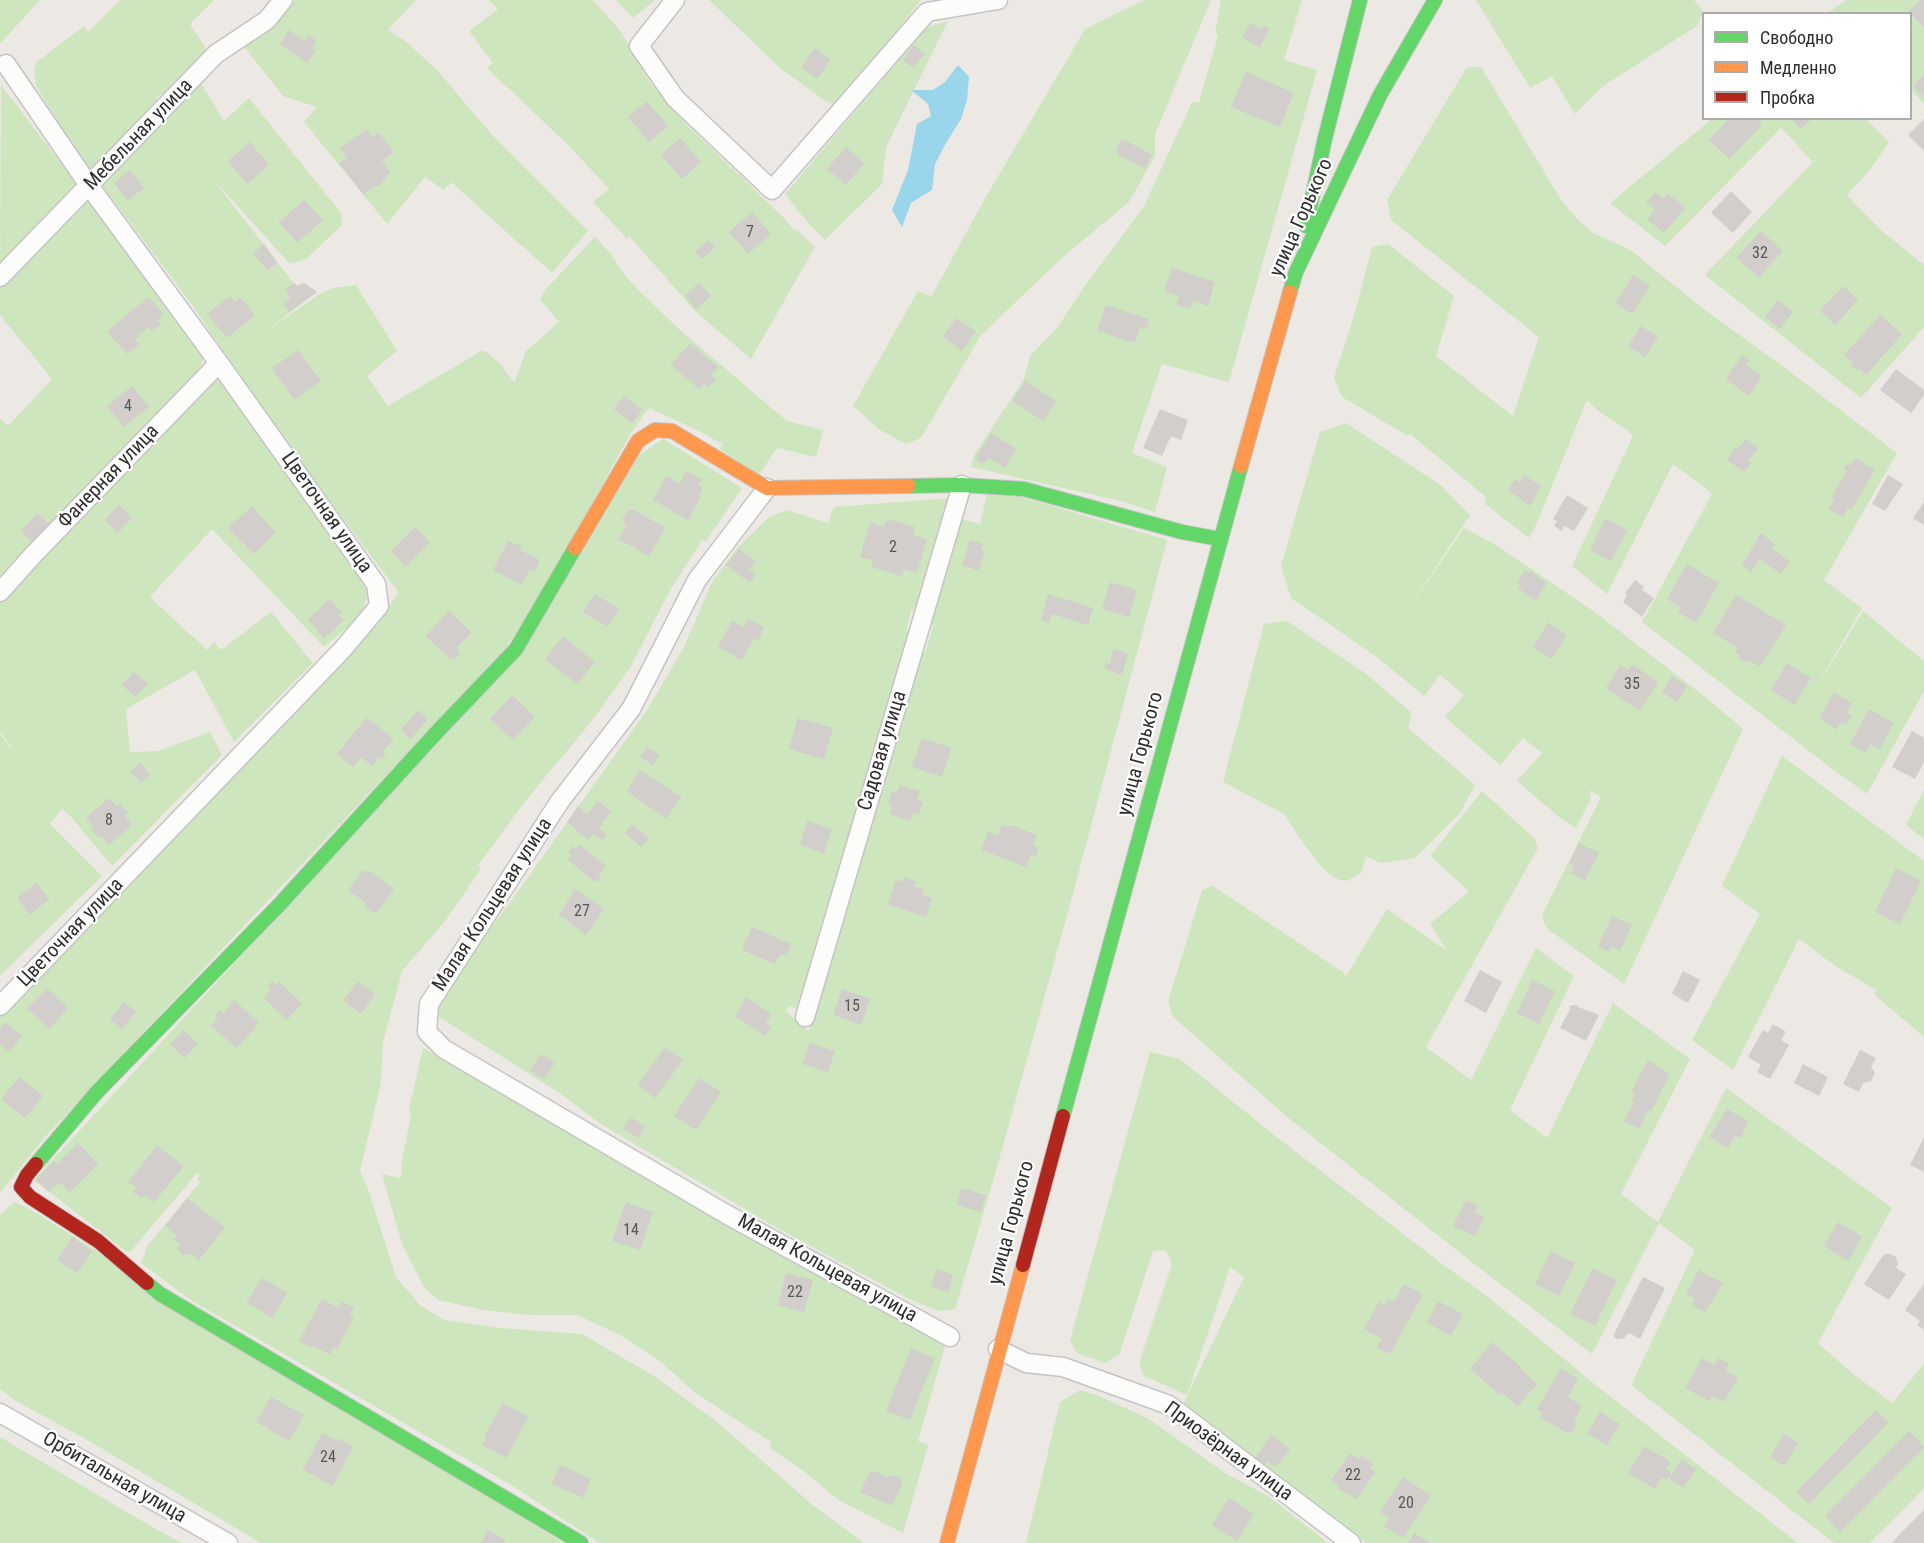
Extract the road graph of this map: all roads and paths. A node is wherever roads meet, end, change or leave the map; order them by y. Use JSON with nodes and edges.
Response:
{"nodes":[{"id":1,"x":283,"y":0,"type":"edge"},
{"id":2,"x":675,"y":0,"type":"edge"},
{"id":3,"x":998,"y":0,"type":"edge"},
{"id":4,"x":1360,"y":0,"type":"edge"},
{"id":5,"x":1435,"y":0,"type":"edge"},
{"id":6,"x":6,"y":64,"type":"dead end"},
{"id":7,"x":90,"y":187,"type":"junction"},
{"id":8,"x":1296,"y":272,"type":"junction"},
{"id":9,"x":0,"y":277,"type":"edge"},
{"id":10,"x":219,"y":363,"type":"junction"},
{"id":11,"x":962,"y":485,"type":"junction"},
{"id":12,"x":767,"y":488,"type":"junction"},
{"id":13,"x":1220,"y":539,"type":"junction"},
{"id":14,"x":0,"y":592,"type":"edge"},
{"id":15,"x":0,"y":1006,"type":"edge"},
{"id":16,"x":805,"y":1017,"type":"dead end"},
{"id":17,"x":950,"y":1337,"type":"dead end"},
{"id":18,"x":998,"y":1349,"type":"junction"},
{"id":19,"x":0,"y":1413,"type":"edge"},
{"id":20,"x":228,"y":1543,"type":"edge"},
{"id":21,"x":581,"y":1543,"type":"edge"},
{"id":22,"x":946,"y":1543,"type":"edge"},
{"id":23,"x":1351,"y":1543,"type":"edge"}],
"edges":[{"from":1,"to":7,"type":"street","name":"Мебельная улица"},
{"from":2,"to":3,"type":"street"},
{"from":4,"to":8,"type":"street"},
{"from":5,"to":8,"type":"street","name":"улица Горького"},
{"from":6,"to":7,"type":"street","name":"Цветочная улица"},
{"from":7,"to":9,"type":"street","name":"Мебельная улица"},
{"from":7,"to":10,"type":"street","name":"Цветочная улица"},
{"from":8,"to":13,"type":"street","name":"улица Горького"},
{"from":10,"to":14,"type":"street","name":"Фанерная улица"},
{"from":10,"to":15,"type":"street","name":"Цветочная улица"},
{"from":11,"to":12,"type":"street"},
{"from":11,"to":13,"type":"street"},
{"from":11,"to":16,"type":"street","name":"Садовая улица"},
{"from":12,"to":17,"type":"street","name":"Малая Кольцевая улица"},
{"from":12,"to":21,"type":"street"},
{"from":13,"to":18,"type":"street","name":"улица Горького"},
{"from":18,"to":22,"type":"street","name":"улица Горького"},
{"from":18,"to":23,"type":"street","name":"Приозёрная улица"},
{"from":19,"to":20,"type":"street","name":"Орбитальная улица"}]}
